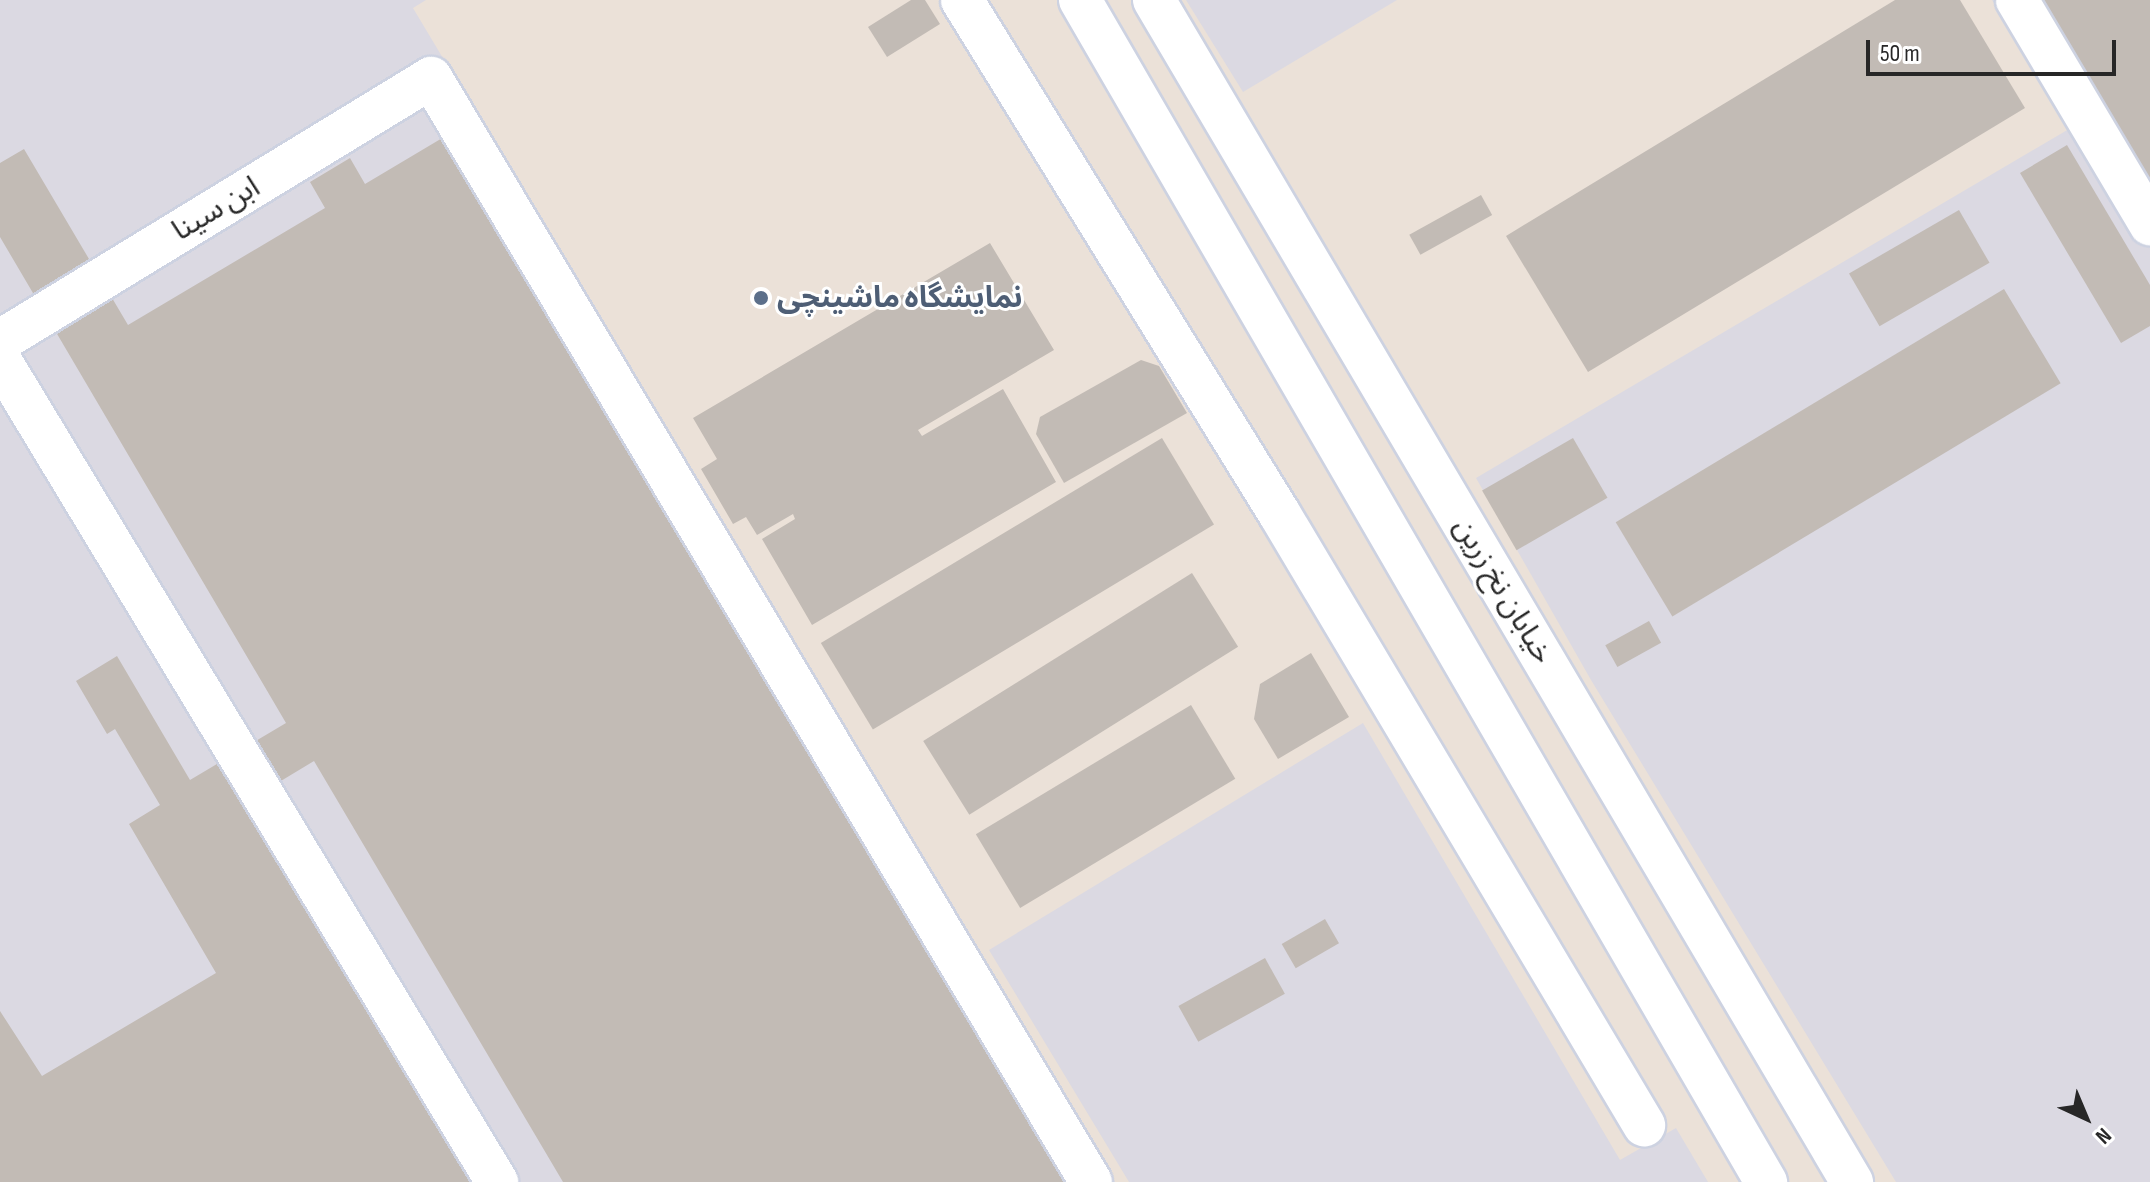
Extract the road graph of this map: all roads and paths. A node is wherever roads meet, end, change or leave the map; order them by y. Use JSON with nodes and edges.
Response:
{"nodes":[{"id":1,"x":962,"y":0,"type":"edge"},
{"id":2,"x":1080,"y":0,"type":"edge"},
{"id":3,"x":1154,"y":0,"type":"edge"},
{"id":4,"x":2017,"y":0,"type":"edge"},
{"id":5,"x":2150,"y":224,"type":"edge"},
{"id":6,"x":0,"y":341,"type":"edge"},
{"id":7,"x":0,"y":360,"type":"edge"},
{"id":8,"x":1644,"y":1125,"type":"dead end"},
{"id":9,"x":497,"y":1182,"type":"edge"},
{"id":10,"x":1091,"y":1182,"type":"edge"},
{"id":11,"x":1766,"y":1182,"type":"edge"},
{"id":12,"x":1852,"y":1182,"type":"edge"}],
"edges":[{"from":1,"to":8,"type":"street"},
{"from":2,"to":11,"type":"street"},
{"from":3,"to":12,"type":"street","name":"خیابان نخ زرین"},
{"from":4,"to":5,"type":"street"},
{"from":6,"to":10,"type":"street","name":"ابن سینا"},
{"from":7,"to":9,"type":"street"}]}
